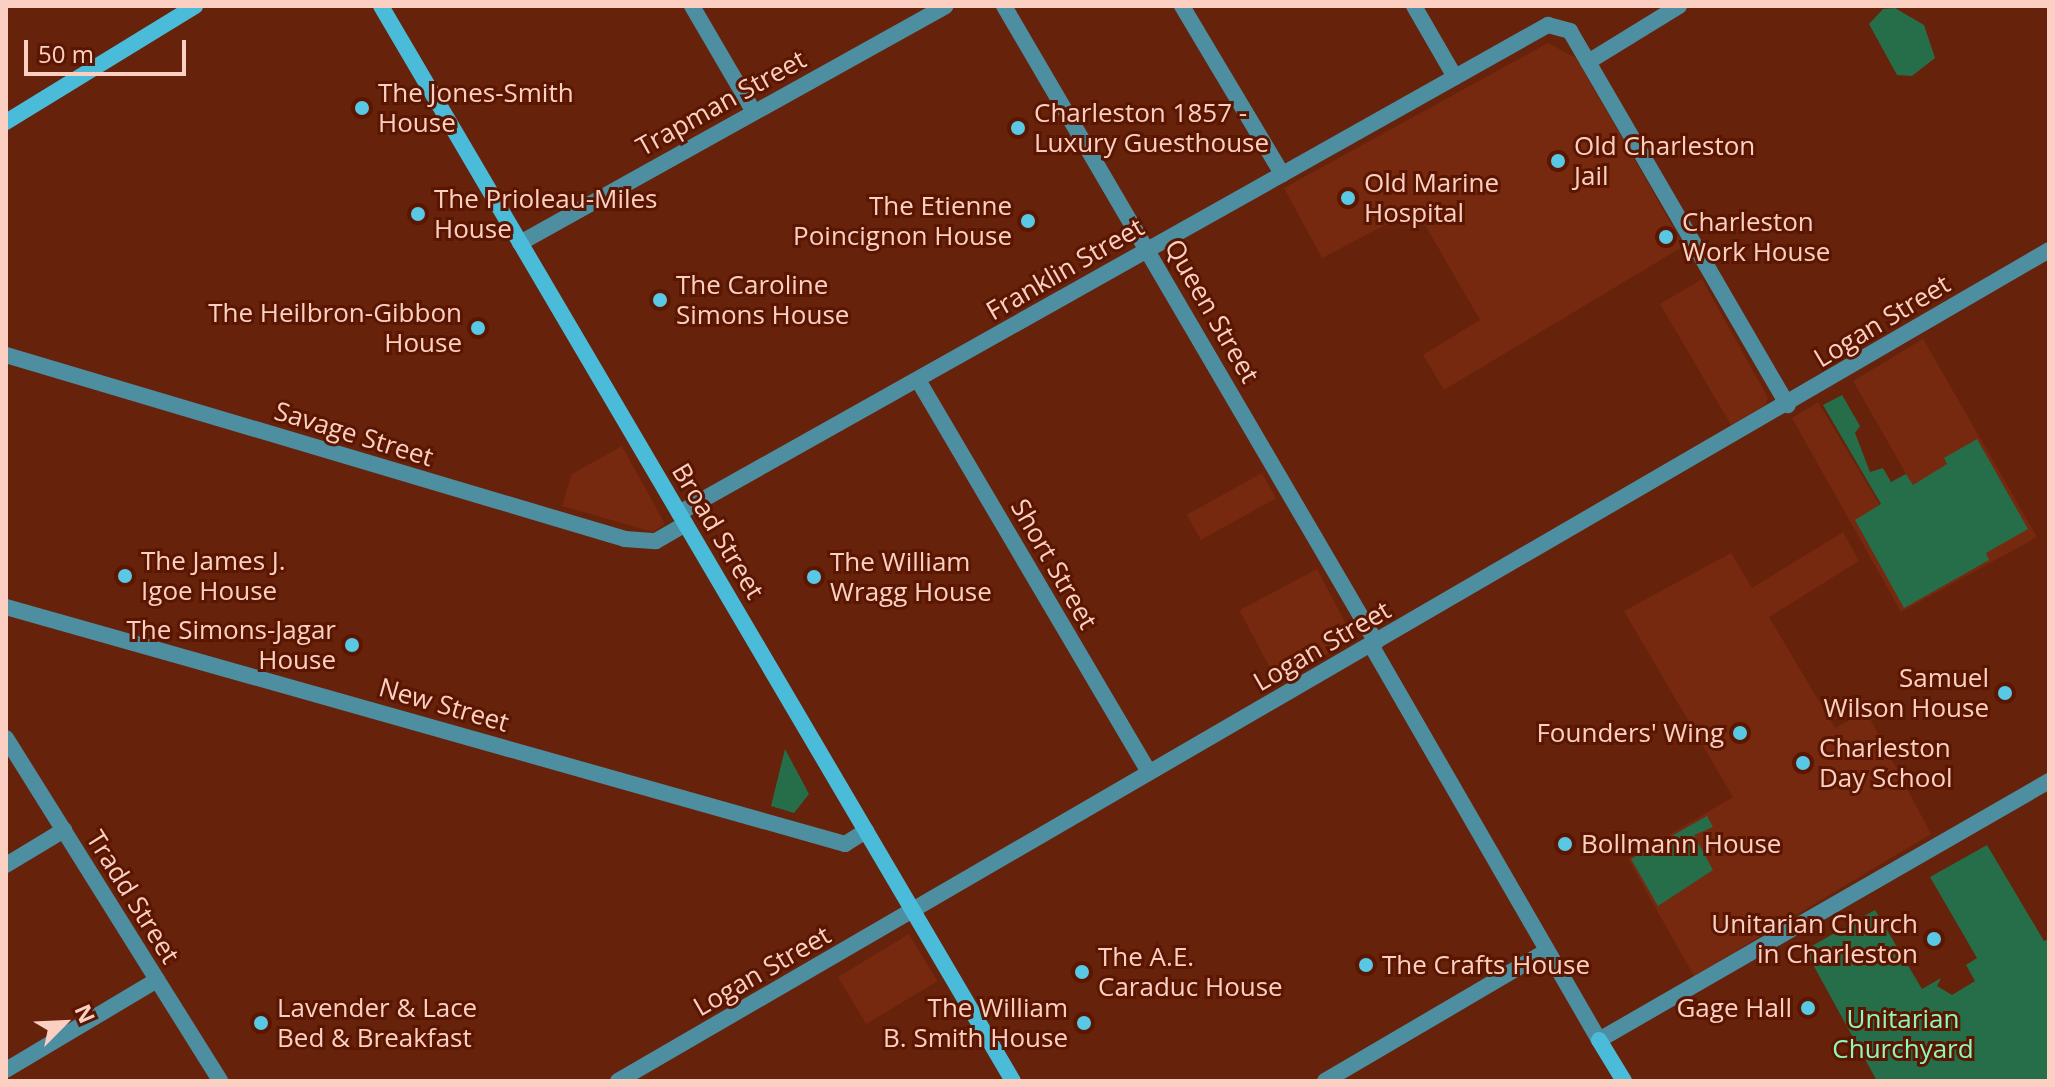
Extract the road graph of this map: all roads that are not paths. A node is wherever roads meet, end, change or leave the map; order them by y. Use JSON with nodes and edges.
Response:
{"nodes":[{"id":1,"x":195,"y":6,"type":"edge"},
{"id":2,"x":381,"y":6,"type":"edge"},
{"id":3,"x":692,"y":6,"type":"edge"},
{"id":4,"x":946,"y":6,"type":"edge"},
{"id":5,"x":1004,"y":6,"type":"edge"},
{"id":6,"x":1182,"y":6,"type":"edge"},
{"id":7,"x":1414,"y":6,"type":"edge"},
{"id":8,"x":1679,"y":6,"type":"edge"},
{"id":9,"x":1588,"y":62,"type":"junction"},
{"id":10,"x":1455,"y":77,"type":"junction"},
{"id":11,"x":754,"y":112,"type":"junction"},
{"id":12,"x":6,"y":122,"type":"edge"},
{"id":13,"x":1282,"y":174,"type":"junction"},
{"id":14,"x":520,"y":243,"type":"junction"},
{"id":15,"x":1149,"y":249,"type":"junction"},
{"id":16,"x":2049,"y":250,"type":"edge"},
{"id":17,"x":6,"y":355,"type":"edge"},
{"id":18,"x":918,"y":380,"type":"junction"},
{"id":19,"x":1788,"y":405,"type":"junction"},
{"id":20,"x":683,"y":519,"type":"junction"},
{"id":21,"x":6,"y":607,"type":"edge"},
{"id":22,"x":1374,"y":644,"type":"junction"},
{"id":23,"x":6,"y":738,"type":"edge"},
{"id":24,"x":1149,"y":772,"type":"junction"},
{"id":25,"x":2049,"y":781,"type":"edge"},
{"id":26,"x":64,"y":830,"type":"junction"},
{"id":27,"x":866,"y":831,"type":"junction"},
{"id":28,"x":6,"y":865,"type":"edge"},
{"id":29,"x":914,"y":912,"type":"junction"},
{"id":30,"x":1547,"y":951,"type":"junction"},
{"id":31,"x":157,"y":980,"type":"junction"},
{"id":32,"x":1599,"y":1040,"type":"junction"},
{"id":33,"x":6,"y":1070,"type":"edge"},
{"id":34,"x":220,"y":1081,"type":"edge"},
{"id":35,"x":618,"y":1081,"type":"edge"},
{"id":36,"x":1013,"y":1081,"type":"edge"},
{"id":37,"x":1325,"y":1081,"type":"edge"},
{"id":38,"x":1624,"y":1081,"type":"edge"}],
"edges":[{"from":1,"to":12,"type":"main road"},
{"from":2,"to":14,"type":"main road","name":"Broad Street"},
{"from":3,"to":11,"type":"street"},
{"from":4,"to":11,"type":"street","name":"Trapman Street"},
{"from":5,"to":15,"type":"street","name":"Queen Street"},
{"from":6,"to":13,"type":"street"},
{"from":7,"to":10,"type":"street"},
{"from":8,"to":9,"type":"street"},
{"from":9,"to":10,"type":"street","name":"Franklin Street"},
{"from":9,"to":19,"type":"street"},
{"from":10,"to":13,"type":"street","name":"Franklin Street"},
{"from":11,"to":14,"type":"street","name":"Trapman Street"},
{"from":13,"to":15,"type":"street","name":"Franklin Street"},
{"from":14,"to":20,"type":"main road","name":"Broad Street"},
{"from":15,"to":18,"type":"street","name":"Franklin Street"},
{"from":15,"to":22,"type":"street","name":"Queen Street"},
{"from":16,"to":19,"type":"street","name":"Logan Street"},
{"from":17,"to":20,"type":"street","name":"Savage Street"},
{"from":18,"to":20,"type":"street","name":"Franklin Street"},
{"from":18,"to":24,"type":"street","name":"Short Street"},
{"from":19,"to":22,"type":"street","name":"Logan Street"},
{"from":20,"to":27,"type":"main road","name":"Broad Street"},
{"from":21,"to":27,"type":"street","name":"New Street"},
{"from":22,"to":24,"type":"street","name":"Logan Street"},
{"from":22,"to":30,"type":"street","name":"Queen Street"},
{"from":23,"to":26,"type":"street","name":"Tradd Street"},
{"from":24,"to":29,"type":"street","name":"Logan Street"},
{"from":25,"to":32,"type":"street"},
{"from":26,"to":28,"type":"street"},
{"from":26,"to":31,"type":"street","name":"Tradd Street"},
{"from":27,"to":29,"type":"main road","name":"Broad Street"},
{"from":29,"to":35,"type":"street","name":"Logan Street"},
{"from":29,"to":36,"type":"main road","name":"Broad Street"},
{"from":30,"to":32,"type":"street","name":"Queen Street"},
{"from":30,"to":37,"type":"street"},
{"from":31,"to":33,"type":"street"},
{"from":31,"to":34,"type":"street","name":"Tradd Street"},
{"from":32,"to":38,"type":"main road","name":"Queen Street"}]}
